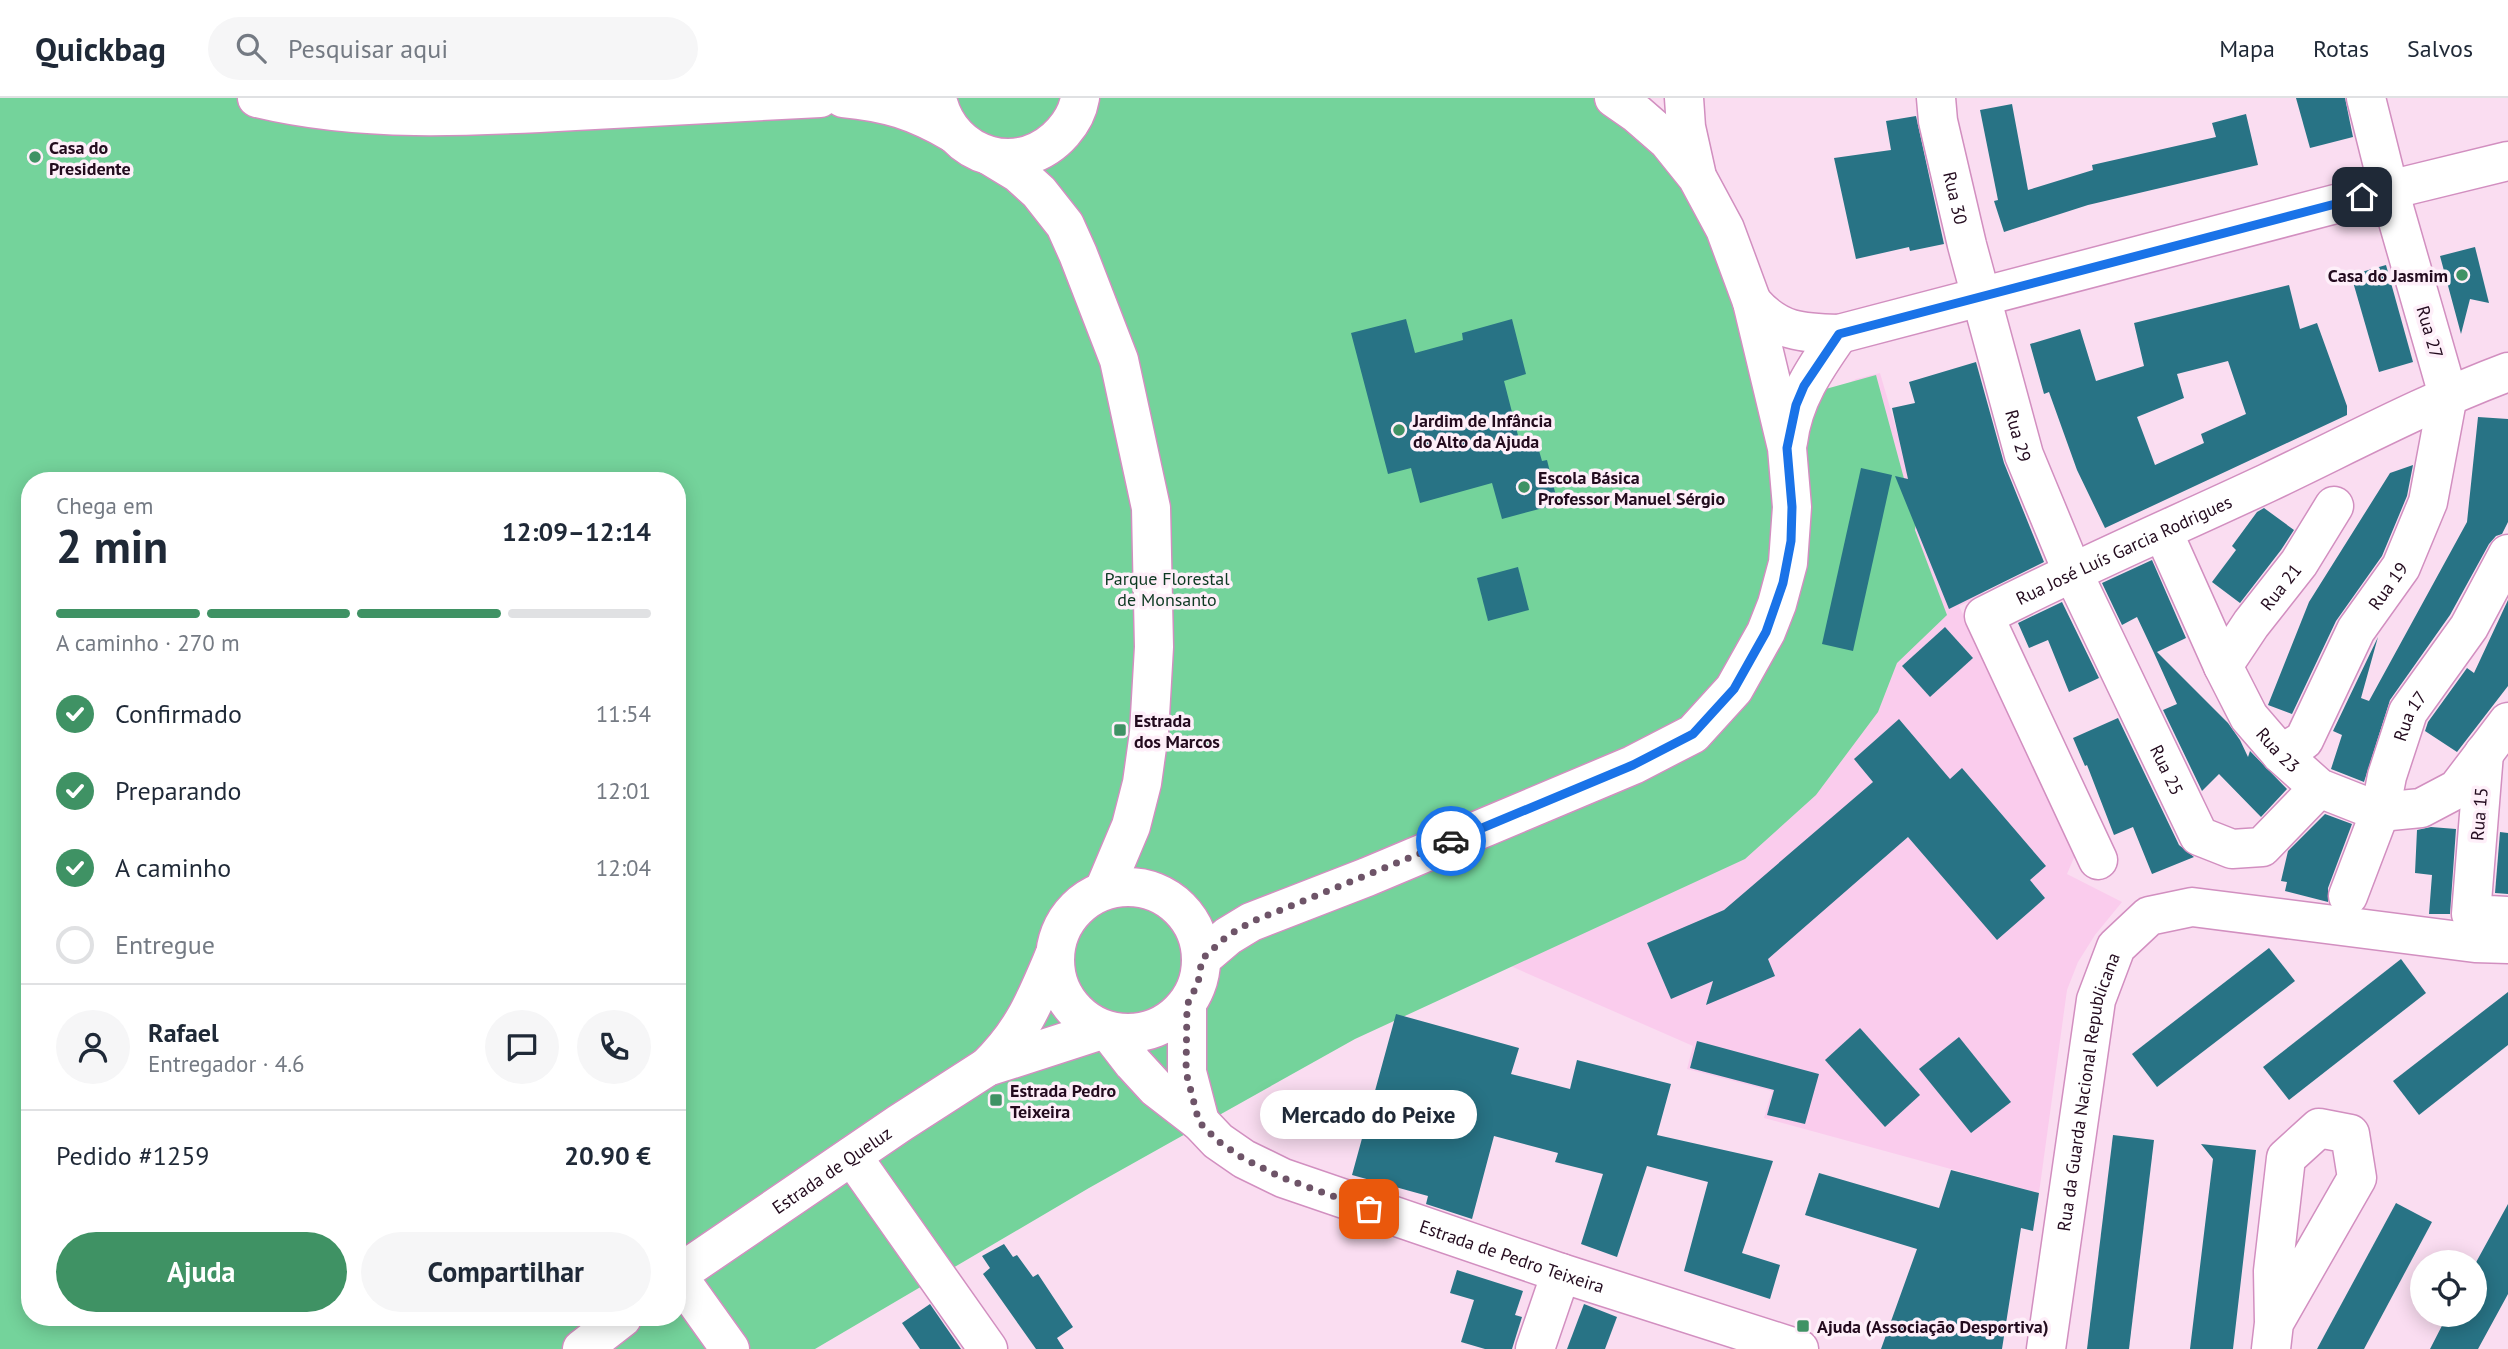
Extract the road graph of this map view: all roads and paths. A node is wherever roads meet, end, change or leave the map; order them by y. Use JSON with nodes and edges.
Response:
{"nodes":[{"id":1,"x":257,"y":98,"type":"edge"},
{"id":2,"x":820,"y":98,"type":"edge"},
{"id":3,"x":843,"y":98,"type":"edge"},
{"id":4,"x":937,"y":98,"type":"edge"},
{"id":5,"x":1080,"y":98,"type":"edge"},
{"id":6,"x":1614,"y":98,"type":"edge"},
{"id":7,"x":1684,"y":98,"type":"edge"},
{"id":8,"x":1936,"y":98,"type":"edge"},
{"id":9,"x":2366,"y":98,"type":"edge"},
{"id":10,"x":953,"y":133,"type":"junction"},
{"id":11,"x":990,"y":156,"type":"junction"},
{"id":12,"x":2508,"y":161,"type":"edge"},
{"id":13,"x":1697,"y":177,"type":"junction"},
{"id":14,"x":2389,"y":190,"type":"junction"},
{"id":15,"x":1981,"y":296,"type":"junction"},
{"id":16,"x":1752,"y":302,"type":"junction"},
{"id":17,"x":1839,"y":334,"type":"junction"},
{"id":18,"x":2508,"y":372,"type":"edge"},
{"id":19,"x":2448,"y":394,"type":"junction"},
{"id":20,"x":1787,"y":448,"type":"junction"},
{"id":21,"x":2334,"y":506,"type":"dead end"},
{"id":22,"x":2163,"y":532,"type":"junction"},
{"id":23,"x":2508,"y":554,"type":"edge"},
{"id":24,"x":2072,"y":571,"type":"junction"},
{"id":25,"x":2223,"y":666,"type":"junction"},
{"id":26,"x":2508,"y":722,"type":"edge"},
{"id":27,"x":2484,"y":752,"type":"junction"},
{"id":28,"x":2281,"y":754,"type":"junction"},
{"id":29,"x":2319,"y":788,"type":"junction"},
{"id":30,"x":2380,"y":812,"type":"junction"},
{"id":31,"x":2098,"y":860,"type":"dead end"},
{"id":32,"x":1104,"y":890,"type":"junction"},
{"id":33,"x":2348,"y":896,"type":"dead end"},
{"id":34,"x":2508,"y":916,"type":"edge"},
{"id":35,"x":2508,"y":944,"type":"edge"},
{"id":36,"x":1054,"y":956,"type":"junction"},
{"id":37,"x":1202,"y":959,"type":"junction"},
{"id":38,"x":1187,"y":1005,"type":"junction"},
{"id":39,"x":1105,"y":1031,"type":"junction"},
{"id":40,"x":987,"y":1067,"type":"junction"},
{"id":41,"x":1199,"y":1122,"type":"junction"},
{"id":42,"x":852,"y":1156,"type":"junction"},
{"id":43,"x":686,"y":1270,"type":"edge"},
{"id":44,"x":1561,"y":1273,"type":"junction"},
{"id":45,"x":686,"y":1288,"type":"edge"},
{"id":46,"x":612,"y":1326,"type":"edge"},
{"id":47,"x":582,"y":1349,"type":"edge"},
{"id":48,"x":730,"y":1349,"type":"edge"},
{"id":49,"x":988,"y":1349,"type":"edge"},
{"id":50,"x":1535,"y":1349,"type":"edge"},
{"id":51,"x":1799,"y":1349,"type":"edge"},
{"id":52,"x":2046,"y":1349,"type":"edge"}],
"edges":[{"from":1,"to":2,"type":"street"},
{"from":3,"to":10,"type":"street"},
{"from":4,"to":10,"type":"street"},
{"from":5,"to":11,"type":"street"},
{"from":6,"to":13,"type":"street"},
{"from":7,"to":13,"type":"street"},
{"from":8,"to":15,"type":"street","name":"Rua 30"},
{"from":9,"to":14,"type":"street","name":"Rua 27"},
{"from":10,"to":11,"type":"street"},
{"from":11,"to":32,"type":"street"},
{"from":12,"to":14,"type":"street"},
{"from":13,"to":16,"type":"street"},
{"from":14,"to":15,"type":"street"},
{"from":14,"to":19,"type":"street","name":"Rua 27"},
{"from":15,"to":17,"type":"street"},
{"from":15,"to":24,"type":"street","name":"Rua 29"},
{"from":16,"to":17,"type":"street"},
{"from":16,"to":20,"type":"street"},
{"from":17,"to":20,"type":"street"},
{"from":18,"to":19,"type":"street","name":"Rua José Luís Garcia Rodrigues"},
{"from":19,"to":22,"type":"street","name":"Rua José Luís Garcia Rodrigues"},
{"from":19,"to":28,"type":"street","name":"Rua 19"},
{"from":20,"to":37,"type":"street"},
{"from":21,"to":25,"type":"street","name":"Rua 21"},
{"from":22,"to":24,"type":"street","name":"Rua José Luís Garcia Rodrigues"},
{"from":22,"to":25,"type":"street","name":"Rua 23"},
{"from":23,"to":30,"type":"street","name":"Rua 17"},
{"from":24,"to":29,"type":"street","name":"Rua 25"},
{"from":24,"to":31,"type":"street","name":"Rua José Luís Garcia Rodrigues"},
{"from":25,"to":28,"type":"street","name":"Rua 23"},
{"from":26,"to":27,"type":"street"},
{"from":27,"to":30,"type":"street","name":"Rua 23"},
{"from":27,"to":34,"type":"street","name":"Rua 15"},
{"from":28,"to":29,"type":"street","name":"Rua 23"},
{"from":29,"to":30,"type":"street","name":"Rua 23"},
{"from":30,"to":33,"type":"street","name":"Rua 17"},
{"from":32,"to":36,"type":"street"},
{"from":32,"to":37,"type":"street"},
{"from":35,"to":52,"type":"street","name":"Rua da Guarda Nacional Republicana"},
{"from":36,"to":39,"type":"street"},
{"from":36,"to":40,"type":"street","name":"Estrada de Queluz"},
{"from":37,"to":38,"type":"street"},
{"from":38,"to":39,"type":"street"},
{"from":38,"to":41,"type":"street"},
{"from":39,"to":40,"type":"street","name":"Estrada de Queluz"},
{"from":39,"to":41,"type":"street","name":"Estrada de Pedro Teixeira"},
{"from":40,"to":42,"type":"street","name":"Estrada de Queluz"},
{"from":41,"to":44,"type":"street","name":"Estrada de Pedro Teixeira"},
{"from":42,"to":43,"type":"street","name":"Estrada de Queluz"},
{"from":42,"to":49,"type":"street"},
{"from":44,"to":50,"type":"street"},
{"from":44,"to":51,"type":"street","name":"Estrada de Pedro Teixeira"},
{"from":45,"to":48,"type":"street"},
{"from":46,"to":47,"type":"street"}]}
